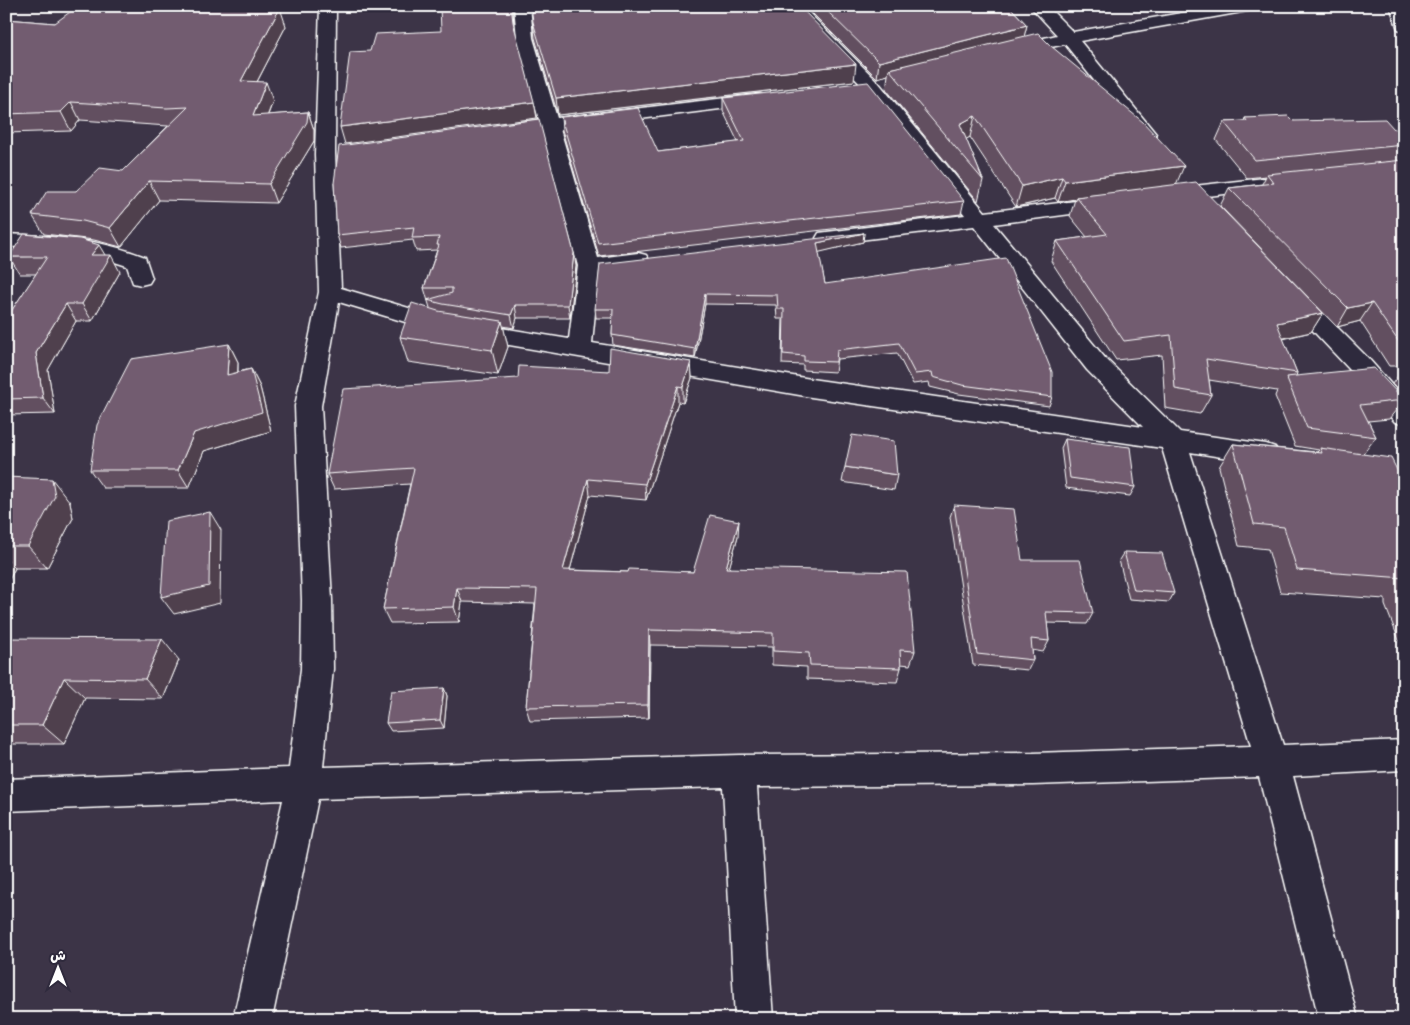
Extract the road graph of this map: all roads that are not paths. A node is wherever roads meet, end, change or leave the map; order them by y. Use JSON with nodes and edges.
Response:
{"nodes":[{"id":1,"x":328,"y":6,"type":"edge"},
{"id":2,"x":522,"y":6,"type":"edge"},
{"id":3,"x":793,"y":6,"type":"edge"},
{"id":4,"x":1038,"y":6,"type":"edge"},
{"id":5,"x":1248,"y":6,"type":"edge"},
{"id":6,"x":1398,"y":6,"type":"edge"},
{"id":7,"x":1404,"y":26,"type":"edge"},
{"id":8,"x":1068,"y":37,"type":"junction"},
{"id":9,"x":993,"y":56,"type":"edge"},
{"id":10,"x":774,"y":98,"type":"edge"},
{"id":11,"x":548,"y":124,"type":"junction"},
{"id":12,"x":490,"y":132,"type":"edge"},
{"id":13,"x":1162,"y":153,"type":"edge"},
{"id":14,"x":1317,"y":178,"type":"edge"},
{"id":15,"x":1186,"y":184,"type":"junction"},
{"id":16,"x":1214,"y":213,"type":"edge"},
{"id":17,"x":978,"y":220,"type":"junction"},
{"id":18,"x":6,"y":240,"type":"edge"},
{"id":19,"x":812,"y":240,"type":"edge"},
{"id":20,"x":657,"y":258,"type":"edge"},
{"id":21,"x":588,"y":266,"type":"junction"},
{"id":22,"x":141,"y":278,"type":"dead end"},
{"id":23,"x":1276,"y":278,"type":"edge"},
{"id":24,"x":330,"y":292,"type":"junction"},
{"id":25,"x":580,"y":348,"type":"junction"},
{"id":26,"x":1404,"y":416,"type":"edge"},
{"id":27,"x":1172,"y":441,"type":"junction"},
{"id":28,"x":1288,"y":457,"type":"edge"},
{"id":29,"x":1272,"y":761,"type":"junction"},
{"id":30,"x":1398,"y":761,"type":"edge"},
{"id":31,"x":738,"y":771,"type":"junction"},
{"id":32,"x":304,"y":782,"type":"junction"},
{"id":33,"x":6,"y":795,"type":"edge"},
{"id":34,"x":252,"y":1019,"type":"edge"},
{"id":35,"x":754,"y":1019,"type":"edge"},
{"id":36,"x":1339,"y":1019,"type":"edge"}],
"edges":[{"from":1,"to":24,"type":"street"},
{"from":2,"to":11,"type":"street"},
{"from":3,"to":17,"type":"street"},
{"from":4,"to":8,"type":"street"},
{"from":5,"to":8,"type":"street"},
{"from":6,"to":7,"type":"street"},
{"from":8,"to":9,"type":"street"},
{"from":8,"to":13,"type":"street"},
{"from":10,"to":11,"type":"street"},
{"from":11,"to":12,"type":"street"},
{"from":11,"to":21,"type":"street"},
{"from":14,"to":15,"type":"street"},
{"from":15,"to":16,"type":"street"},
{"from":15,"to":17,"type":"street"},
{"from":17,"to":19,"type":"street"},
{"from":17,"to":27,"type":"street"},
{"from":18,"to":22,"type":"street"},
{"from":20,"to":21,"type":"street"},
{"from":21,"to":25,"type":"street"},
{"from":23,"to":26,"type":"street"},
{"from":24,"to":25,"type":"street"},
{"from":24,"to":32,"type":"street"},
{"from":25,"to":27,"type":"street"},
{"from":27,"to":28,"type":"street"},
{"from":27,"to":29,"type":"street"},
{"from":29,"to":30,"type":"street"},
{"from":29,"to":31,"type":"street"},
{"from":29,"to":36,"type":"street"},
{"from":31,"to":32,"type":"street"},
{"from":31,"to":35,"type":"street"},
{"from":32,"to":33,"type":"street"},
{"from":32,"to":34,"type":"street"}]}
